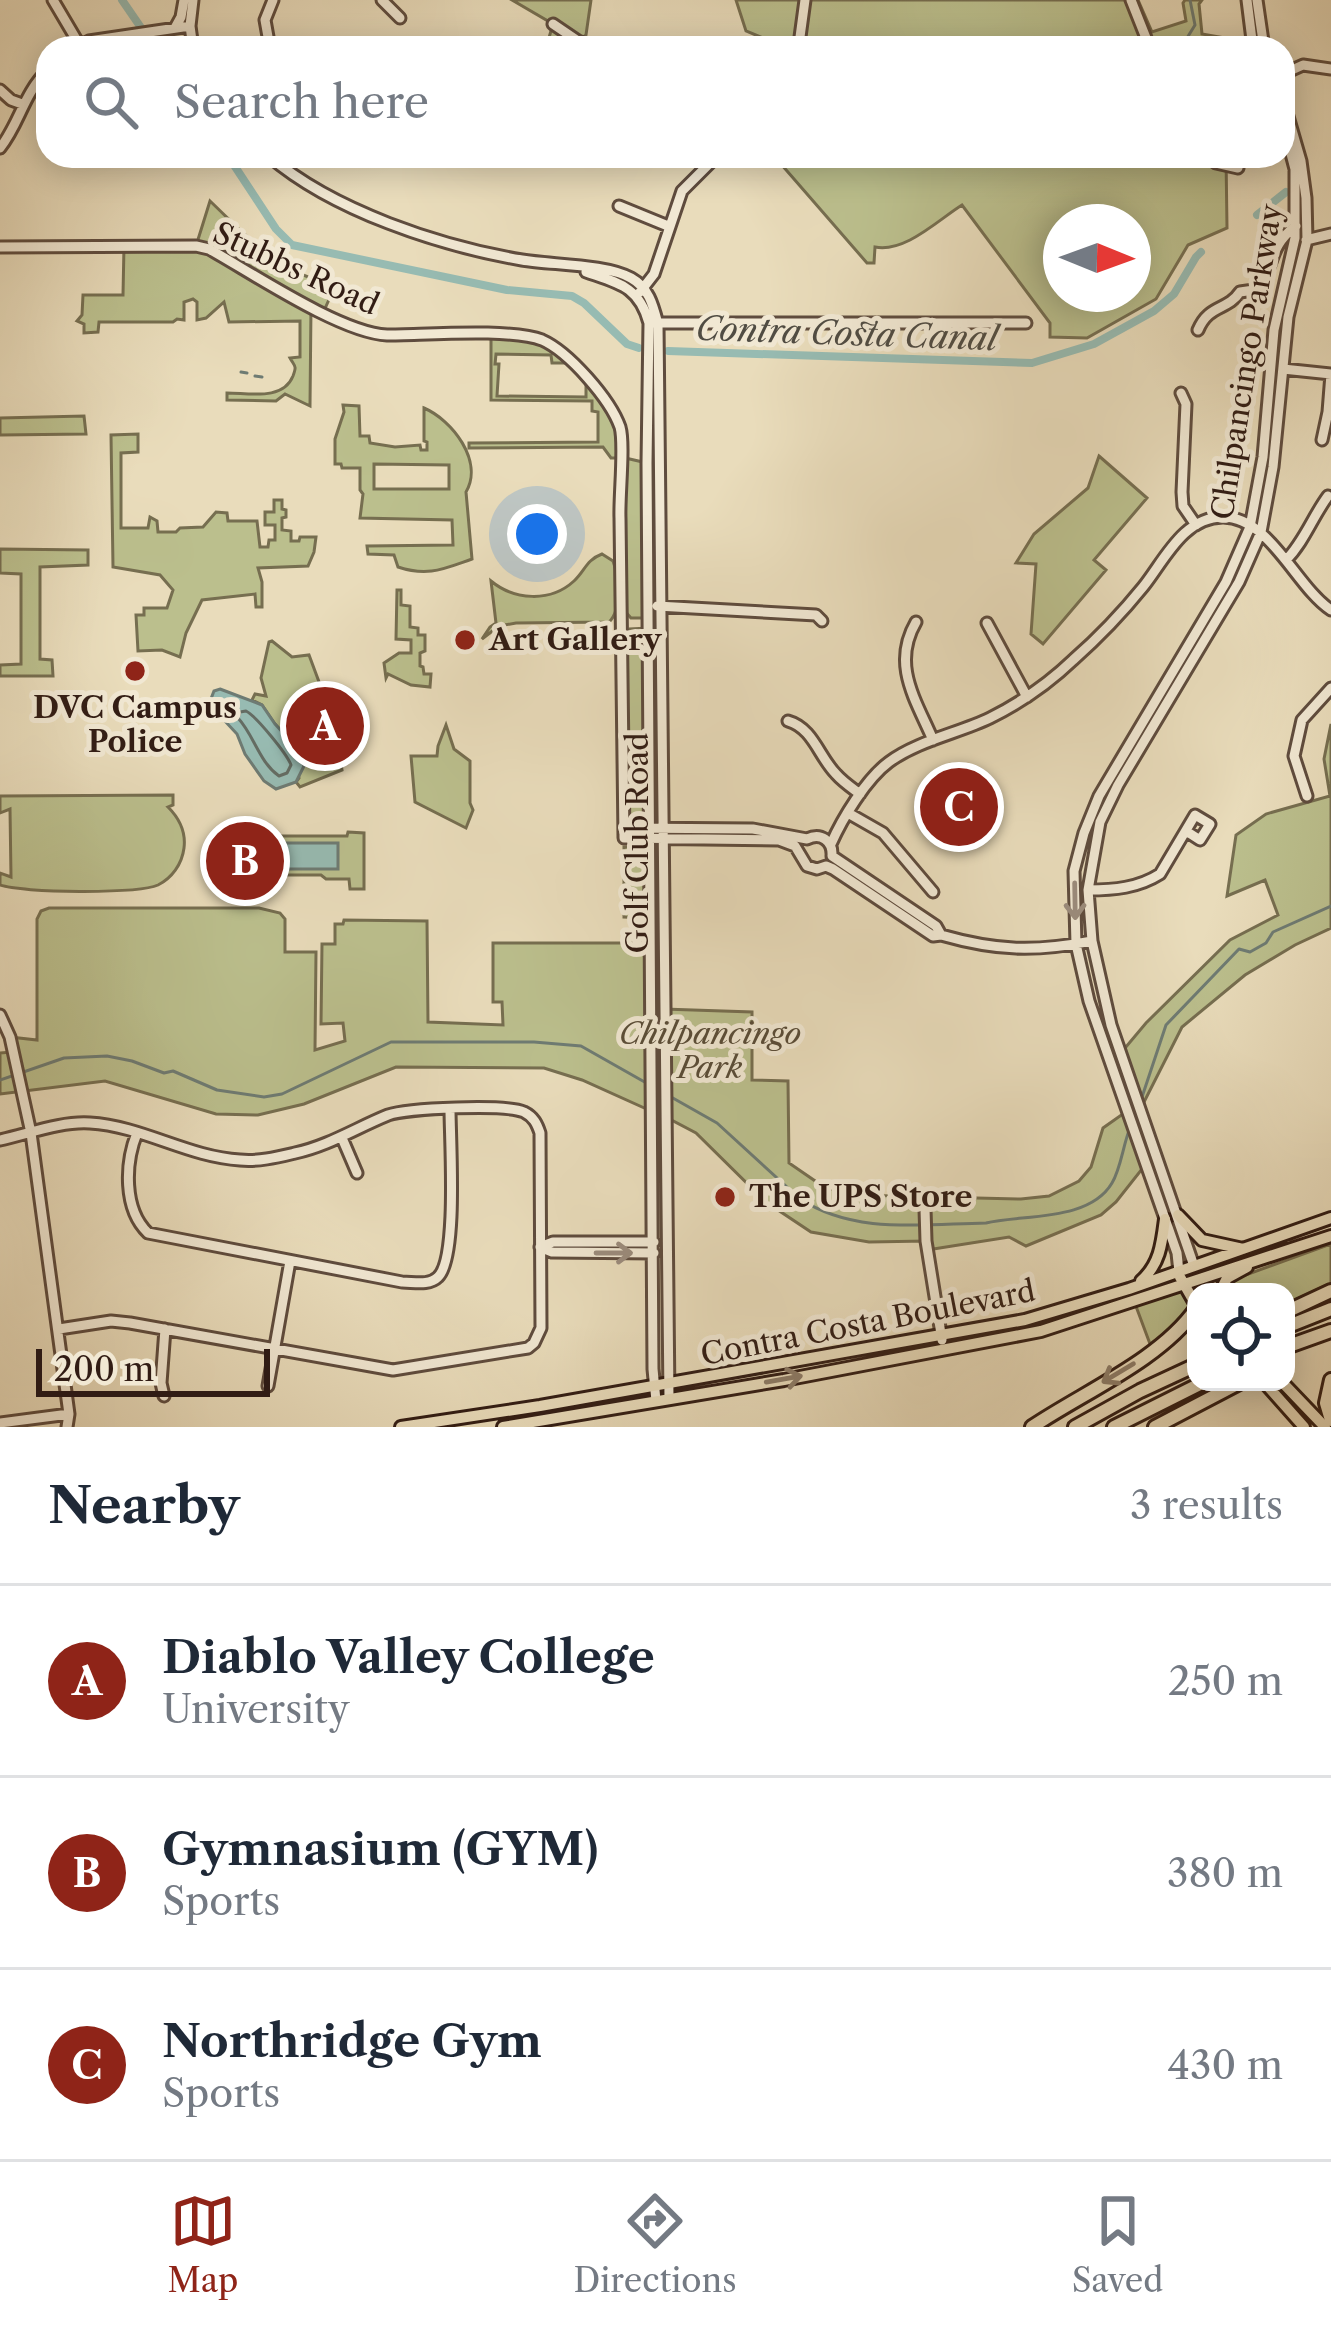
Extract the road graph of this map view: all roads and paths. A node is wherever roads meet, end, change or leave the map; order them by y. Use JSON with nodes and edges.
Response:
{"nodes":[{"id":1,"x":53,"y":0,"type":"edge"},
{"id":2,"x":189,"y":0,"type":"edge"},
{"id":3,"x":273,"y":0,"type":"edge"},
{"id":4,"x":382,"y":0,"type":"edge"},
{"id":5,"x":805,"y":0,"type":"edge"},
{"id":6,"x":1131,"y":0,"type":"edge"},
{"id":7,"x":1247,"y":0,"type":"edge"},
{"id":8,"x":1257,"y":0,"type":"edge"},
{"id":9,"x":400,"y":18,"type":"dead end"},
{"id":10,"x":553,"y":24,"type":"dead end"},
{"id":11,"x":190,"y":26,"type":"junction"},
{"id":12,"x":175,"y":28,"type":"junction"},
{"id":13,"x":72,"y":36,"type":"edge"},
{"id":14,"x":122,"y":36,"type":"edge"},
{"id":15,"x":191,"y":36,"type":"edge"},
{"id":16,"x":268,"y":36,"type":"edge"},
{"id":17,"x":571,"y":36,"type":"edge"},
{"id":18,"x":800,"y":36,"type":"edge"},
{"id":19,"x":1145,"y":36,"type":"edge"},
{"id":20,"x":1252,"y":36,"type":"edge"},
{"id":21,"x":1262,"y":36,"type":"edge"},
{"id":22,"x":1295,"y":69,"type":"edge"},
{"id":23,"x":1331,"y":69,"type":"edge"},
{"id":24,"x":36,"y":86,"type":"edge"},
{"id":25,"x":0,"y":90,"type":"edge"},
{"id":26,"x":22,"y":104,"type":"junction"},
{"id":27,"x":1295,"y":140,"type":"edge"},
{"id":28,"x":0,"y":148,"type":"edge"},
{"id":29,"x":287,"y":168,"type":"edge"},
{"id":30,"x":705,"y":168,"type":"edge"},
{"id":31,"x":1234,"y":168,"type":"edge"},
{"id":32,"x":1294,"y":168,"type":"edge"},
{"id":33,"x":1238,"y":169,"type":"dead end"},
{"id":34,"x":619,"y":206,"type":"dead end"},
{"id":35,"x":668,"y":226,"type":"junction"},
{"id":36,"x":1331,"y":234,"type":"edge"},
{"id":37,"x":1299,"y":235,"type":"junction"},
{"id":38,"x":0,"y":247,"type":"edge"},
{"id":39,"x":641,"y":292,"type":"junction"},
{"id":40,"x":654,"y":323,"type":"junction"},
{"id":41,"x":1026,"y":323,"type":"dead end"},
{"id":42,"x":1198,"y":330,"type":"dead end"},
{"id":43,"x":1271,"y":368,"type":"junction"},
{"id":44,"x":1283,"y":369,"type":"junction"},
{"id":45,"x":1331,"y":374,"type":"edge"},
{"id":46,"x":1181,"y":393,"type":"dead end"},
{"id":47,"x":1322,"y":440,"type":"dead end"},
{"id":48,"x":622,"y":443,"type":"junction"},
{"id":49,"x":653,"y":444,"type":"junction"},
{"id":50,"x":1328,"y":496,"type":"edge"},
{"id":51,"x":1196,"y":525,"type":"junction"},
{"id":52,"x":1250,"y":527,"type":"junction"},
{"id":53,"x":1262,"y":532,"type":"junction"},
{"id":54,"x":1286,"y":560,"type":"junction"},
{"id":55,"x":654,"y":606,"type":"junction"},
{"id":56,"x":1331,"y":610,"type":"edge"},
{"id":57,"x":823,"y":621,"type":"dead end"},
{"id":58,"x":916,"y":622,"type":"dead end"},
{"id":59,"x":987,"y":623,"type":"dead end"},
{"id":60,"x":1331,"y":688,"type":"edge"},
{"id":61,"x":1027,"y":697,"type":"junction"},
{"id":62,"x":788,"y":721,"type":"dead end"},
{"id":63,"x":933,"y":740,"type":"junction"},
{"id":64,"x":860,"y":794,"type":"junction"},
{"id":65,"x":1307,"y":796,"type":"dead end"},
{"id":66,"x":848,"y":813,"type":"junction"},
{"id":67,"x":1186,"y":832,"type":"dead end"},
{"id":68,"x":656,"y":833,"type":"junction"},
{"id":69,"x":812,"y":837,"type":"junction"},
{"id":70,"x":800,"y":852,"type":"junction"},
{"id":71,"x":830,"y":856,"type":"junction"},
{"id":72,"x":1088,"y":890,"type":"junction"},
{"id":73,"x":933,"y":892,"type":"dead end"},
{"id":74,"x":1092,"y":941,"type":"junction"},
{"id":75,"x":1076,"y":944,"type":"junction"},
{"id":76,"x":0,"y":1016,"type":"edge"},
{"id":77,"x":1104,"y":1043,"type":"junction"},
{"id":78,"x":1134,"y":1092,"type":"junction"},
{"id":79,"x":450,"y":1109,"type":"junction"},
{"id":80,"x":31,"y":1133,"type":"junction"},
{"id":81,"x":137,"y":1133,"type":"junction"},
{"id":82,"x":1136,"y":1136,"type":"junction"},
{"id":83,"x":343,"y":1138,"type":"junction"},
{"id":84,"x":0,"y":1140,"type":"edge"},
{"id":85,"x":1160,"y":1168,"type":"junction"},
{"id":86,"x":357,"y":1173,"type":"dead end"},
{"id":87,"x":925,"y":1209,"type":"dead end"},
{"id":88,"x":1171,"y":1217,"type":"junction"},
{"id":89,"x":1331,"y":1218,"type":"edge"},
{"id":90,"x":1331,"y":1236,"type":"edge"},
{"id":91,"x":540,"y":1246,"type":"junction"},
{"id":92,"x":659,"y":1247,"type":"junction"},
{"id":93,"x":1246,"y":1249,"type":"junction"},
{"id":94,"x":290,"y":1261,"type":"junction"},
{"id":95,"x":1253,"y":1263,"type":"junction"},
{"id":96,"x":1196,"y":1272,"type":"junction"},
{"id":97,"x":1180,"y":1278,"type":"junction"},
{"id":98,"x":1200,"y":1283,"type":"edge"},
{"id":99,"x":1224,"y":1283,"type":"edge"},
{"id":100,"x":1129,"y":1289,"type":"junction"},
{"id":101,"x":1187,"y":1291,"type":"edge"},
{"id":102,"x":1331,"y":1291,"type":"edge"},
{"id":103,"x":1295,"y":1308,"type":"edge"},
{"id":104,"x":1331,"y":1309,"type":"edge"},
{"id":105,"x":1187,"y":1320,"type":"edge"},
{"id":106,"x":1295,"y":1323,"type":"edge"},
{"id":107,"x":1004,"y":1324,"type":"junction"},
{"id":108,"x":58,"y":1329,"type":"junction"},
{"id":109,"x":166,"y":1329,"type":"junction"},
{"id":110,"x":1331,"y":1331,"type":"edge"},
{"id":111,"x":942,"y":1335,"type":"junction"},
{"id":112,"x":274,"y":1347,"type":"junction"},
{"id":113,"x":959,"y":1348,"type":"junction"},
{"id":114,"x":1295,"y":1349,"type":"edge"},
{"id":115,"x":944,"y":1351,"type":"junction"},
{"id":116,"x":1187,"y":1369,"type":"edge"},
{"id":117,"x":1331,"y":1380,"type":"edge"},
{"id":118,"x":660,"y":1385,"type":"junction"},
{"id":119,"x":268,"y":1386,"type":"dead end"},
{"id":120,"x":1187,"y":1390,"type":"edge"},
{"id":121,"x":1223,"y":1391,"type":"edge"},
{"id":122,"x":1272,"y":1391,"type":"edge"},
{"id":123,"x":1292,"y":1391,"type":"edge"},
{"id":124,"x":164,"y":1396,"type":"dead end"},
{"id":125,"x":662,"y":1400,"type":"junction"},
{"id":126,"x":69,"y":1414,"type":"junction"},
{"id":127,"x":0,"y":1423,"type":"edge"},
{"id":128,"x":1328,"y":1424,"type":"edge"},
{"id":129,"x":71,"y":1427,"type":"edge"},
{"id":130,"x":401,"y":1427,"type":"edge"},
{"id":131,"x":502,"y":1427,"type":"edge"},
{"id":132,"x":1032,"y":1427,"type":"edge"},
{"id":133,"x":1075,"y":1427,"type":"edge"},
{"id":134,"x":1114,"y":1427,"type":"edge"},
{"id":135,"x":1155,"y":1427,"type":"edge"},
{"id":136,"x":1304,"y":1427,"type":"edge"}],
"edges":[{"from":1,"to":13,"type":"street"},
{"from":2,"to":11,"type":"street"},
{"from":2,"to":12,"type":"street"},
{"from":3,"to":16,"type":"street"},
{"from":4,"to":9,"type":"street"},
{"from":5,"to":18,"type":"street"},
{"from":6,"to":19,"type":"street"},
{"from":7,"to":20,"type":"street"},
{"from":8,"to":21,"type":"street"},
{"from":10,"to":17,"type":"street"},
{"from":11,"to":12,"type":"street"},
{"from":11,"to":15,"type":"street"},
{"from":12,"to":14,"type":"street"},
{"from":22,"to":23,"type":"street"},
{"from":24,"to":26,"type":"street"},
{"from":25,"to":26,"type":"street"},
{"from":26,"to":28,"type":"street"},
{"from":27,"to":37,"type":"street","name":"Chilpancingo Parkway"},
{"from":29,"to":39,"type":"street"},
{"from":30,"to":35,"type":"street"},
{"from":31,"to":33,"type":"street"},
{"from":32,"to":37,"type":"street","name":"Chilpancingo Parkway"},
{"from":34,"to":35,"type":"street"},
{"from":35,"to":39,"type":"street"},
{"from":36,"to":37,"type":"street"},
{"from":37,"to":42,"type":"street"},
{"from":37,"to":43,"type":"street","name":"Chilpancingo Parkway"},
{"from":37,"to":44,"type":"street","name":"Chilpancingo Parkway"},
{"from":38,"to":48,"type":"street","name":"Stubbs Road"},
{"from":39,"to":40,"type":"street","name":"Golf Club Road"},
{"from":40,"to":41,"type":"street"},
{"from":40,"to":49,"type":"street","name":"Golf Club Road"},
{"from":40,"to":49,"type":"street","name":"Golf Club Road"},
{"from":43,"to":44,"type":"street"},
{"from":43,"to":52,"type":"street","name":"Chilpancingo Parkway"},
{"from":44,"to":45,"type":"street"},
{"from":44,"to":53,"type":"street","name":"Chilpancingo Parkway"},
{"from":45,"to":47,"type":"street"},
{"from":46,"to":51,"type":"street"},
{"from":48,"to":49,"type":"street"},
{"from":48,"to":68,"type":"street"},
{"from":49,"to":55,"type":"street","name":"Golf Club Road"},
{"from":50,"to":54,"type":"street"},
{"from":51,"to":52,"type":"street"},
{"from":51,"to":61,"type":"street"},
{"from":52,"to":53,"type":"street"},
{"from":52,"to":75,"type":"street","name":"Chilpancingo Parkway","one_way":true},
{"from":53,"to":54,"type":"street"},
{"from":53,"to":72,"type":"street","name":"Chilpancingo Parkway"},
{"from":54,"to":56,"type":"street"},
{"from":55,"to":57,"type":"street"},
{"from":55,"to":68,"type":"street","name":"Golf Club Road"},
{"from":58,"to":63,"type":"street"},
{"from":59,"to":61,"type":"street"},
{"from":60,"to":65,"type":"street"},
{"from":61,"to":63,"type":"street"},
{"from":62,"to":64,"type":"street"},
{"from":63,"to":64,"type":"street"},
{"from":64,"to":66,"type":"street"},
{"from":66,"to":69,"type":"street"},
{"from":66,"to":71,"type":"street"},
{"from":66,"to":73,"type":"street"},
{"from":67,"to":72,"type":"street"},
{"from":68,"to":69,"type":"street"},
{"from":68,"to":70,"type":"street"},
{"from":68,"to":92,"type":"street","name":"Golf Club Road"},
{"from":68,"to":92,"type":"street","name":"Golf Club Road"},
{"from":69,"to":70,"type":"street"},
{"from":69,"to":71,"type":"street"},
{"from":70,"to":71,"type":"street"},
{"from":71,"to":75,"type":"street"},
{"from":72,"to":74,"type":"street","name":"Chilpancingo Parkway"},
{"from":74,"to":75,"type":"street"},
{"from":74,"to":78,"type":"street","name":"Chilpancingo Parkway"},
{"from":75,"to":77,"type":"street","name":"Chilpancingo Parkway"},
{"from":76,"to":80,"type":"street"},
{"from":77,"to":78,"type":"street"},
{"from":77,"to":82,"type":"street","name":"Chilpancingo Parkway"},
{"from":78,"to":85,"type":"street","name":"Chilpancingo Parkway"},
{"from":79,"to":83,"type":"street"},
{"from":79,"to":91,"type":"street"},
{"from":79,"to":94,"type":"street"},
{"from":80,"to":81,"type":"street"},
{"from":80,"to":84,"type":"street"},
{"from":80,"to":108,"type":"street"},
{"from":81,"to":83,"type":"street"},
{"from":81,"to":94,"type":"street"},
{"from":82,"to":85,"type":"street"},
{"from":82,"to":88,"type":"street","name":"Chilpancingo Parkway"},
{"from":83,"to":86,"type":"street"},
{"from":85,"to":88,"type":"street","name":"Chilpancingo Parkway"},
{"from":87,"to":111,"type":"street"},
{"from":88,"to":93,"type":"main road"},
{"from":88,"to":96,"type":"street","name":"Chilpancingo Parkway"},
{"from":88,"to":97,"type":"street","name":"Chilpancingo Parkway"},
{"from":88,"to":100,"type":"main road"},
{"from":89,"to":93,"type":"main road","name":"Contra Costa Boulevard"},
{"from":90,"to":95,"type":"main road","name":"Contra Costa Boulevard"},
{"from":91,"to":92,"type":"street"},
{"from":91,"to":112,"type":"street"},
{"from":92,"to":118,"type":"street","name":"Golf Club Road"},
{"from":93,"to":96,"type":"main road","name":"Contra Costa Boulevard"},
{"from":94,"to":112,"type":"street"},
{"from":95,"to":96,"type":"main road","name":"Contra Costa Boulevard"},
{"from":95,"to":99,"type":"main road"},
{"from":96,"to":97,"type":"main road","name":"Contra Costa Boulevard"},
{"from":96,"to":98,"type":"main road"},
{"from":97,"to":100,"type":"main road","name":"Contra Costa Boulevard"},
{"from":97,"to":101,"type":"main road"},
{"from":97,"to":113,"type":"main road","name":"Contra Costa Boulevard"},
{"from":100,"to":107,"type":"main road","name":"Contra Costa Boulevard"},
{"from":102,"to":103,"type":"highway"},
{"from":104,"to":106,"type":"highway"},
{"from":105,"to":132,"type":"highway","one_way":true},
{"from":107,"to":111,"type":"main road","name":"Contra Costa Boulevard"},
{"from":107,"to":113,"type":"main road"},
{"from":108,"to":109,"type":"street"},
{"from":108,"to":126,"type":"street"},
{"from":109,"to":112,"type":"street"},
{"from":109,"to":124,"type":"street"},
{"from":110,"to":114,"type":"highway"},
{"from":111,"to":115,"type":"street"},
{"from":111,"to":118,"type":"main road","name":"Contra Costa Boulevard"},
{"from":112,"to":119,"type":"street"},
{"from":113,"to":115,"type":"main road","name":"Contra Costa Boulevard"},
{"from":125,"to":115,"type":"main road","name":"Contra Costa Boulevard","one_way":true},
{"from":116,"to":133,"type":"highway"},
{"from":117,"to":128,"type":"highway"},
{"from":118,"to":125,"type":"street","name":"Golf Club Road"},
{"from":118,"to":130,"type":"main road","name":"Contra Costa Boulevard"},
{"from":120,"to":134,"type":"highway"},
{"from":121,"to":135,"type":"highway"},
{"from":122,"to":136,"type":"main road"},
{"from":123,"to":128,"type":"main road"},
{"from":125,"to":131,"type":"main road","name":"Contra Costa Boulevard"},
{"from":126,"to":127,"type":"street"},
{"from":126,"to":129,"type":"street"}]}
